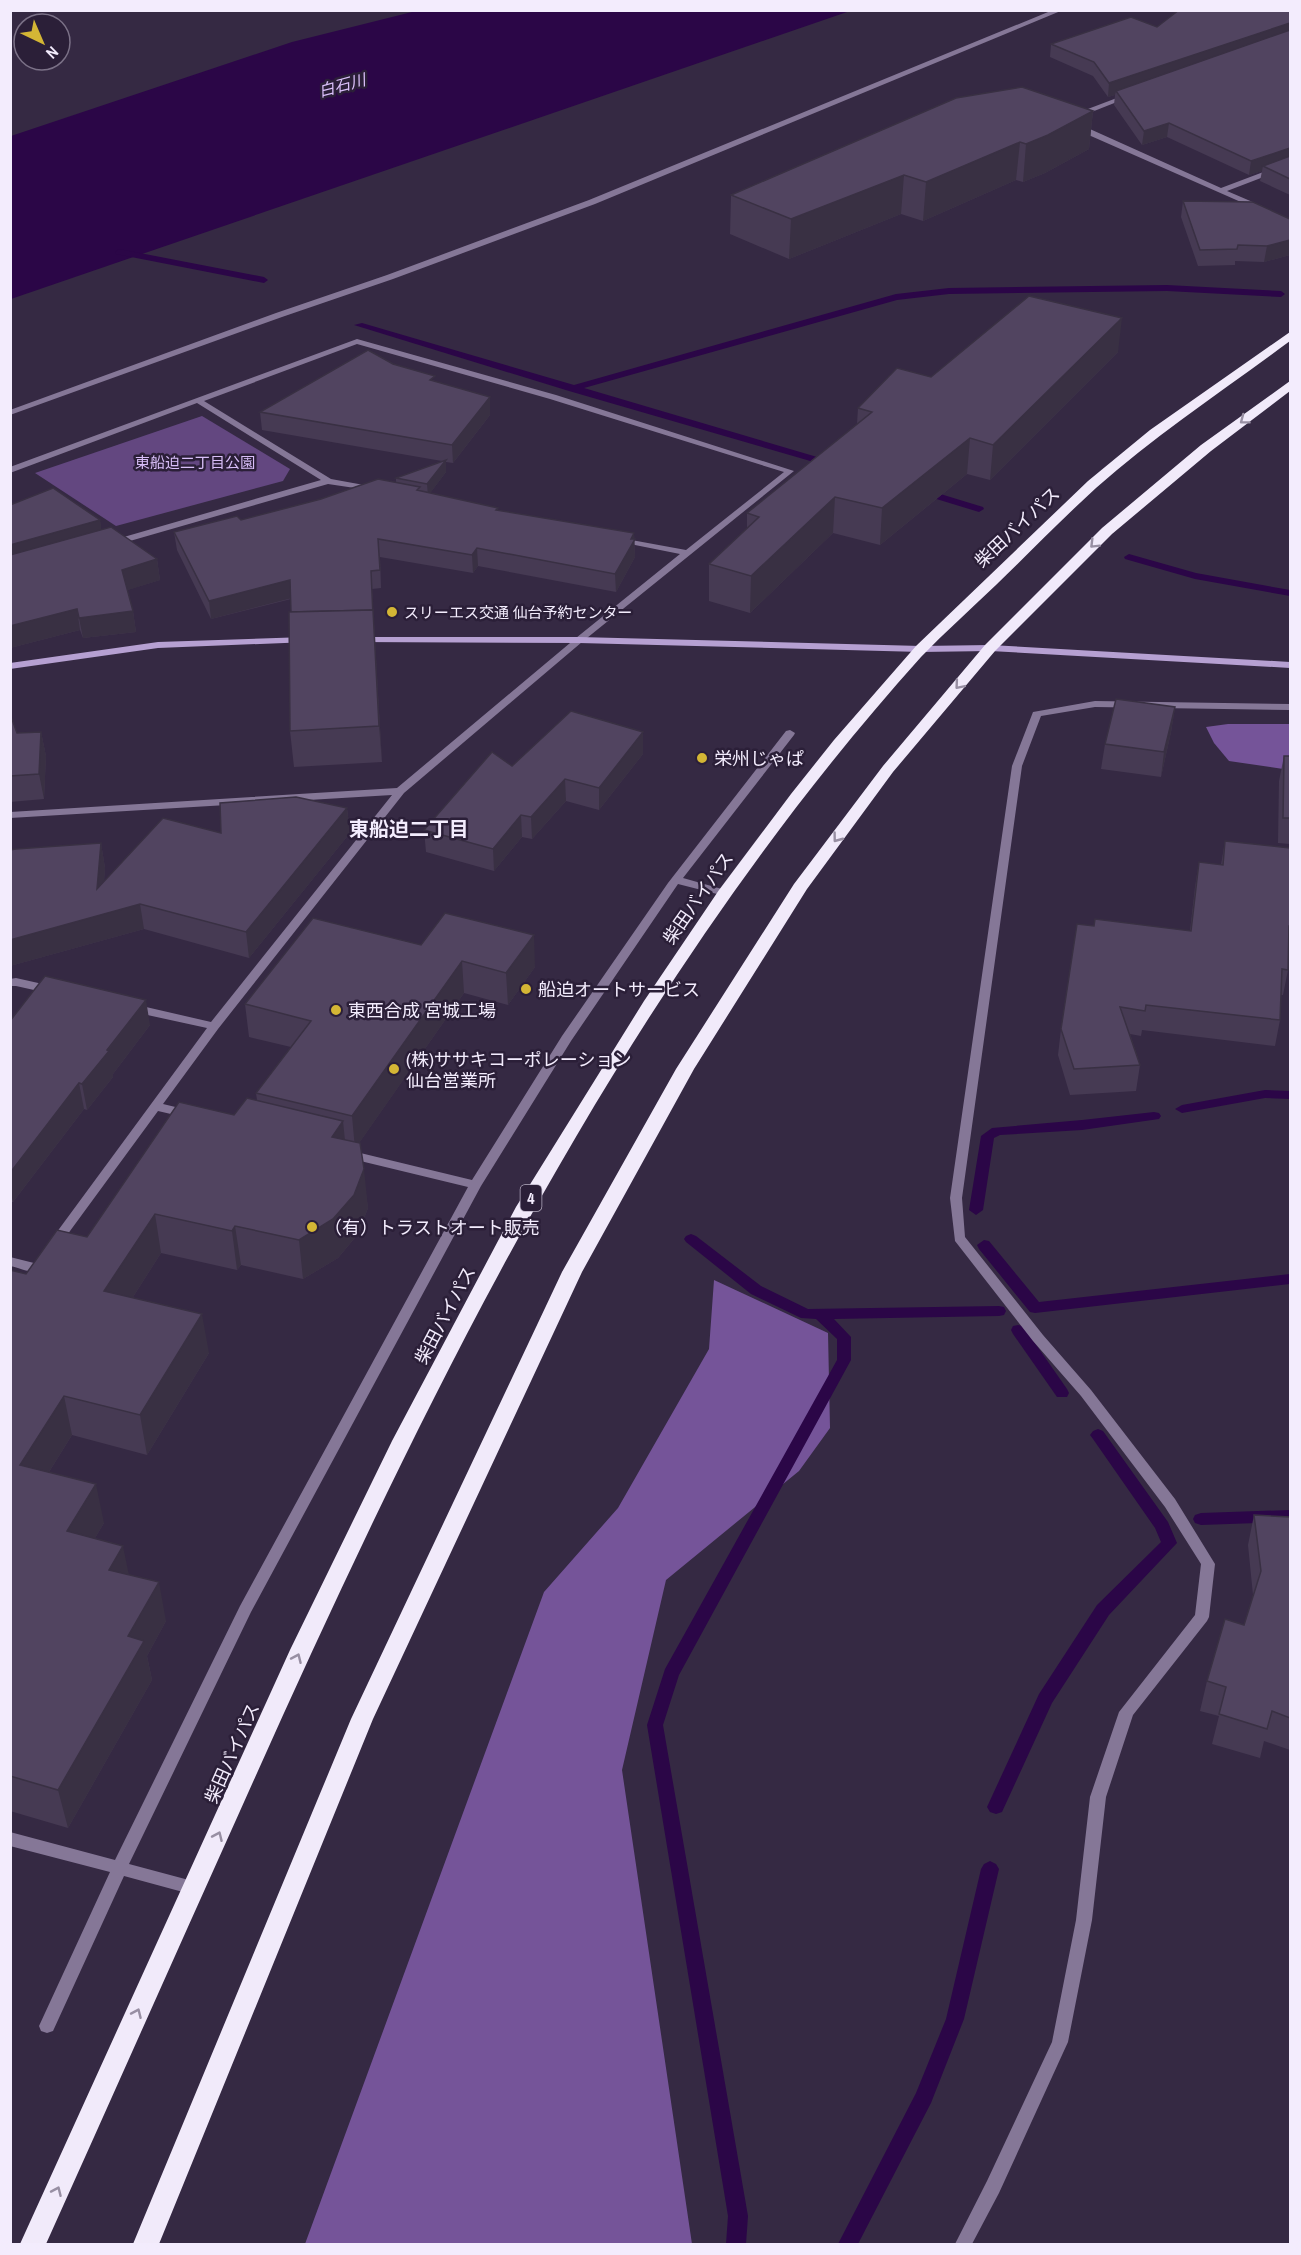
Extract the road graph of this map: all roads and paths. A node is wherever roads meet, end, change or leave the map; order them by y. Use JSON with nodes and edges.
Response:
{"nodes":[{"id":1,"x":1060,"y":10,"type":"edge"},
{"id":2,"x":1140,"y":91,"type":"edge"},
{"id":3,"x":1290,"y":165,"type":"edge"},
{"id":4,"x":1220,"y":191,"type":"junction"},
{"id":5,"x":1270,"y":213,"type":"edge"},
{"id":6,"x":1290,"y":336,"type":"edge"},
{"id":7,"x":1290,"y":385,"type":"edge"},
{"id":8,"x":199,"y":401,"type":"junction"},
{"id":9,"x":10,"y":413,"type":"edge"},
{"id":10,"x":10,"y":470,"type":"edge"},
{"id":11,"x":328,"y":481,"type":"junction"},
{"id":12,"x":377,"y":490,"type":"edge"},
{"id":13,"x":607,"y":537,"type":"edge"},
{"id":14,"x":101,"y":546,"type":"edge"},
{"id":15,"x":688,"y":553,"type":"junction"},
{"id":16,"x":314,"y":640,"type":"edge"},
{"id":17,"x":348,"y":640,"type":"edge"},
{"id":18,"x":579,"y":640,"type":"junction"},
{"id":19,"x":990,"y":648,"type":"junction"},
{"id":20,"x":921,"y":650,"type":"junction"},
{"id":21,"x":1290,"y":665,"type":"edge"},
{"id":22,"x":10,"y":666,"type":"edge"},
{"id":23,"x":1290,"y":707,"type":"edge"},
{"id":24,"x":789,"y":733,"type":"dead end"},
{"id":25,"x":400,"y":791,"type":"junction"},
{"id":26,"x":10,"y":815,"type":"edge"},
{"id":27,"x":676,"y":880,"type":"junction"},
{"id":28,"x":725,"y":893,"type":"junction"},
{"id":29,"x":10,"y":983,"type":"edge"},
{"id":30,"x":63,"y":992,"type":"edge"},
{"id":31,"x":121,"y":1005,"type":"edge"},
{"id":32,"x":214,"y":1026,"type":"junction"},
{"id":33,"x":156,"y":1106,"type":"junction"},
{"id":34,"x":202,"y":1118,"type":"edge"},
{"id":35,"x":340,"y":1153,"type":"edge"},
{"id":36,"x":475,"y":1185,"type":"junction"},
{"id":37,"x":10,"y":1261,"type":"edge"},
{"id":38,"x":10,"y":1839,"type":"edge"},
{"id":39,"x":120,"y":1868,"type":"junction"},
{"id":40,"x":194,"y":1888,"type":"junction"},
{"id":41,"x":46,"y":2026,"type":"dead end"},
{"id":42,"x":33,"y":2244,"type":"edge"},
{"id":43,"x":146,"y":2244,"type":"edge"},
{"id":44,"x":963,"y":2244,"type":"edge"}],
"edges":[{"from":1,"to":9,"type":"street"},
{"from":2,"to":4,"type":"street"},
{"from":3,"to":4,"type":"street"},
{"from":4,"to":5,"type":"street"},
{"from":6,"to":20,"type":"highway","name":"柴田バイパス","number":"4"},
{"from":7,"to":19,"type":"highway","one_way":true},
{"from":8,"to":10,"type":"street"},
{"from":8,"to":11,"type":"street"},
{"from":8,"to":15,"type":"street"},
{"from":11,"to":12,"type":"street"},
{"from":11,"to":14,"type":"street"},
{"from":13,"to":15,"type":"street"},
{"from":15,"to":18,"type":"street"},
{"from":16,"to":22,"type":"street"},
{"from":17,"to":18,"type":"street"},
{"from":18,"to":20,"type":"street"},
{"from":18,"to":25,"type":"street"},
{"from":19,"to":20,"type":"street"},
{"from":19,"to":21,"type":"street"},
{"from":19,"to":43,"type":"highway","one_way":true},
{"from":20,"to":28,"type":"highway","name":"柴田バイパス","number":"4"},
{"from":23,"to":44,"type":"street"},
{"from":24,"to":27,"type":"street"},
{"from":25,"to":26,"type":"street"},
{"from":25,"to":32,"type":"street"},
{"from":27,"to":28,"type":"street"},
{"from":27,"to":36,"type":"street"},
{"from":40,"to":28,"type":"highway","name":"柴田バイパス","number":"4","one_way":true},
{"from":29,"to":30,"type":"street"},
{"from":31,"to":32,"type":"street"},
{"from":32,"to":33,"type":"street"},
{"from":33,"to":34,"type":"street"},
{"from":33,"to":37,"type":"street"},
{"from":35,"to":36,"type":"street"},
{"from":36,"to":39,"type":"street"},
{"from":38,"to":39,"type":"street"},
{"from":39,"to":40,"type":"street"},
{"from":39,"to":41,"type":"street"},
{"from":42,"to":40,"type":"highway","name":"柴田バイパス","number":"4","one_way":true}]}
